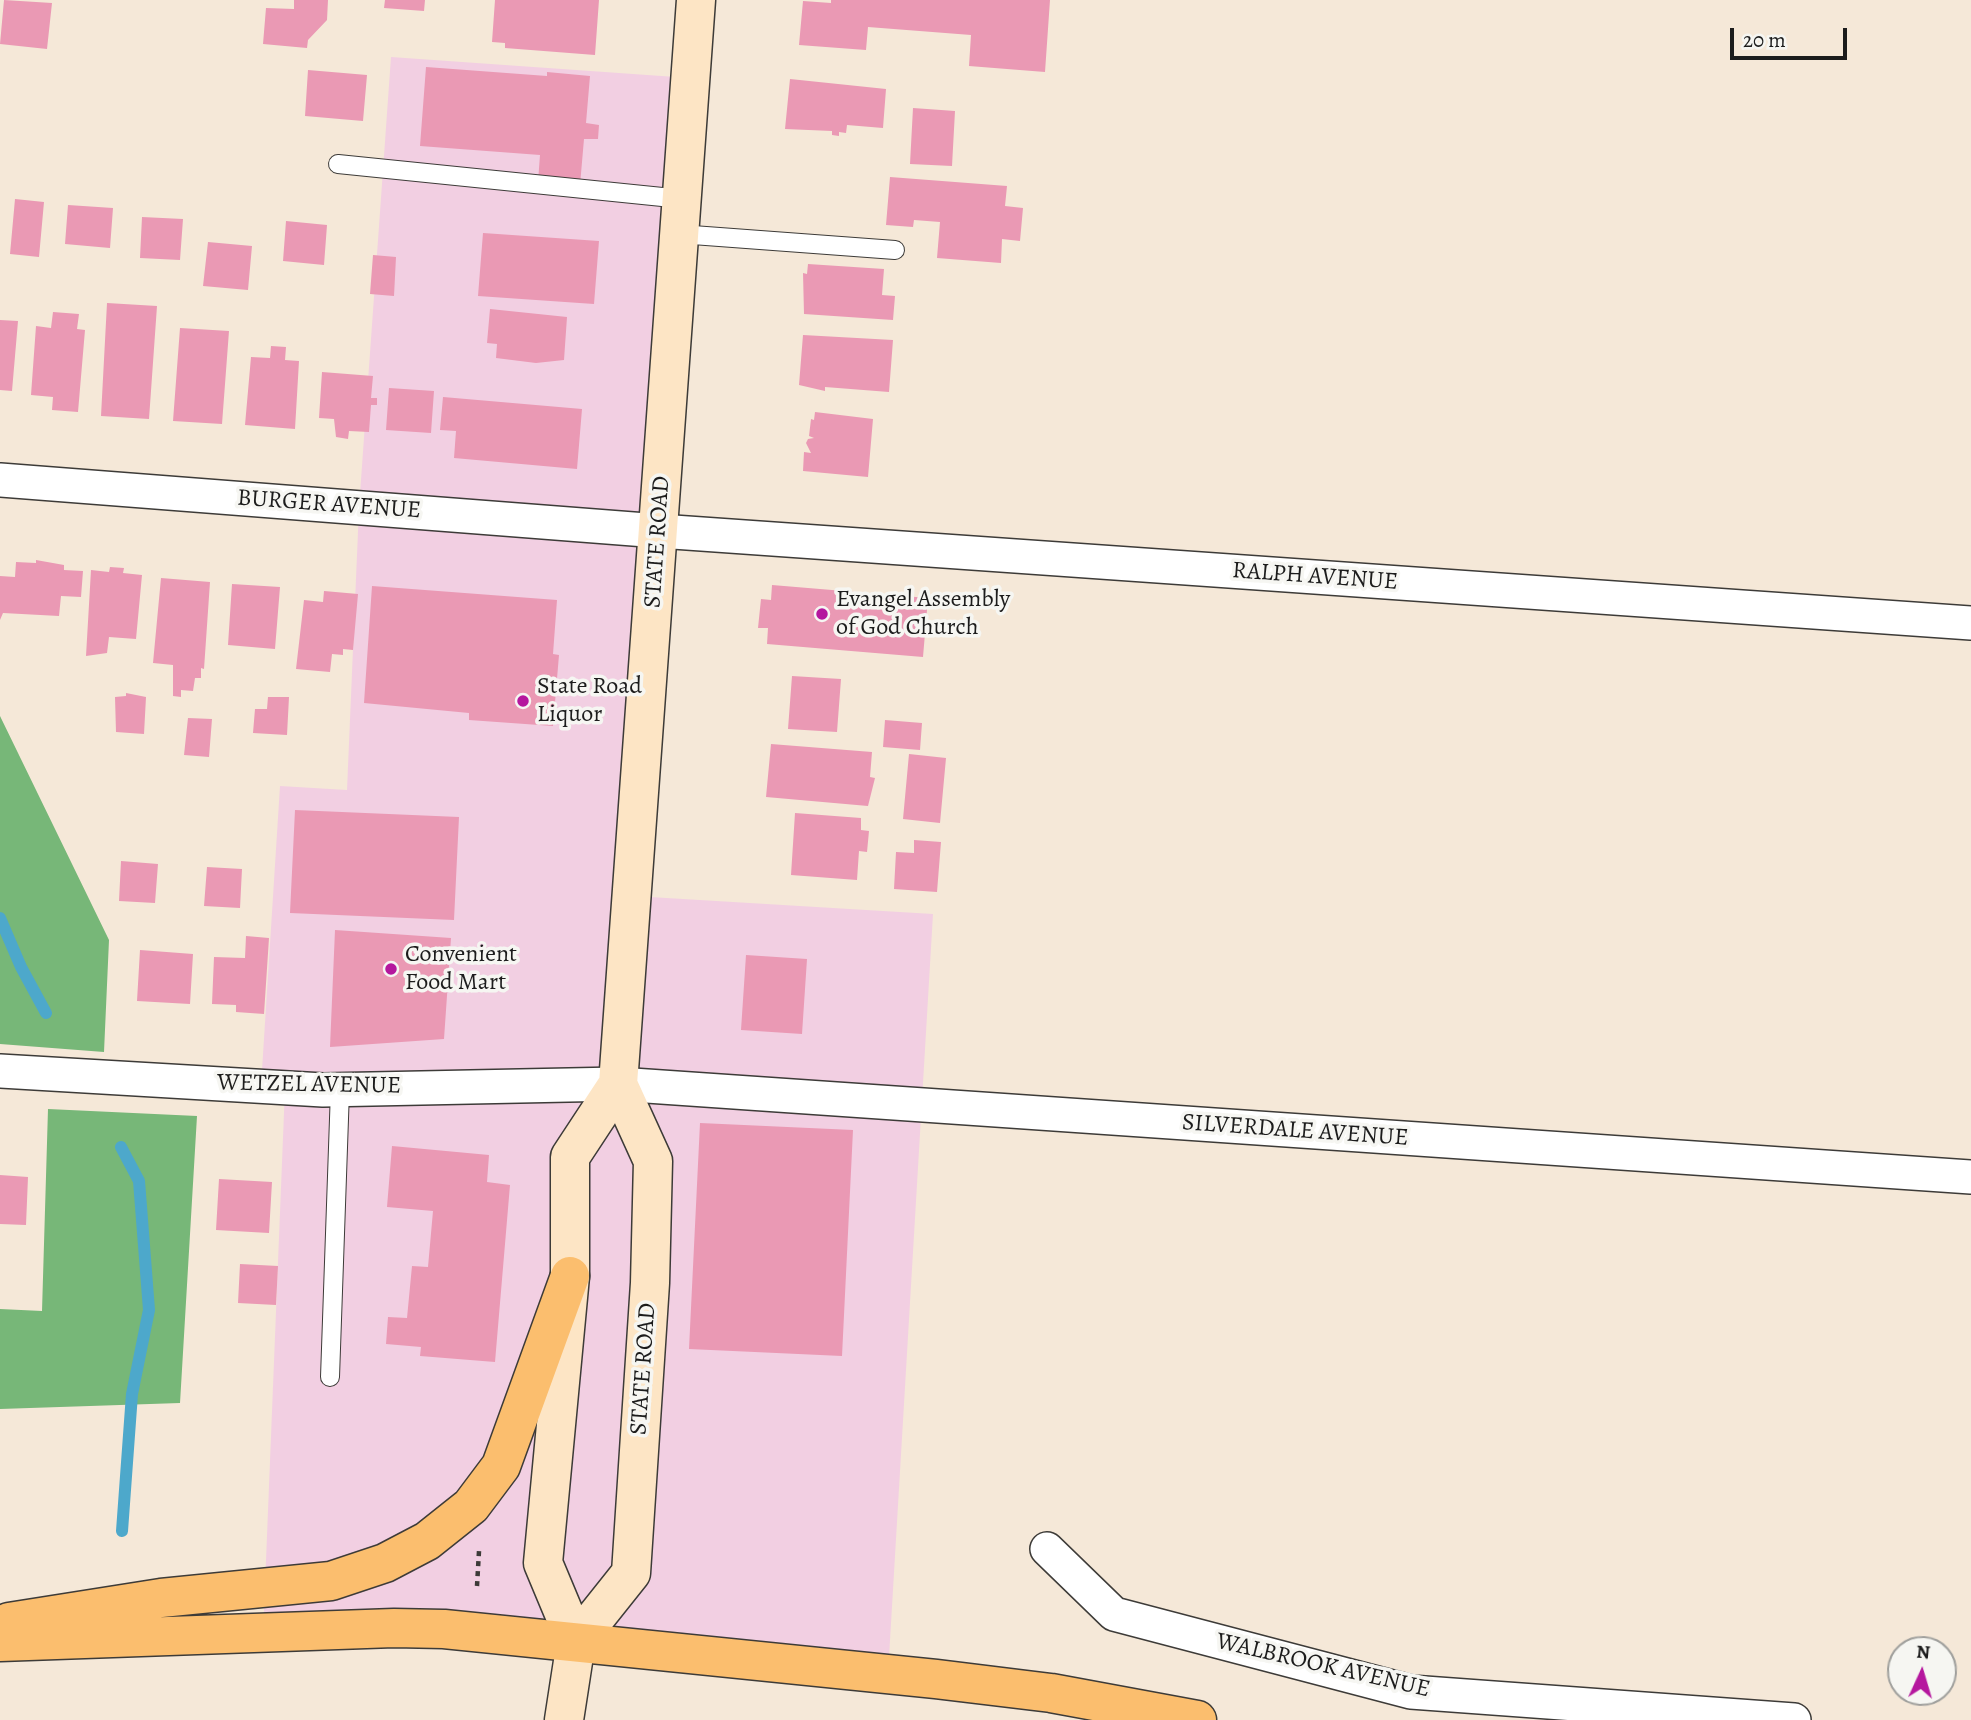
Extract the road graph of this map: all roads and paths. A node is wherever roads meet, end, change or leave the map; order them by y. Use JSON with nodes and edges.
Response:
{"nodes":[{"id":1,"x":696,"y":0,"type":"edge"},
{"id":2,"x":338,"y":164,"type":"dead end"},
{"id":3,"x":681,"y":217,"type":"junction"},
{"id":4,"x":895,"y":250,"type":"dead end"},
{"id":5,"x":0,"y":480,"type":"edge"},
{"id":6,"x":659,"y":531,"type":"junction"},
{"id":7,"x":1971,"y":623,"type":"edge"},
{"id":8,"x":0,"y":1071,"type":"edge"},
{"id":9,"x":618,"y":1084,"type":"junction"},
{"id":10,"x":340,"y":1090,"type":"junction"},
{"id":11,"x":1971,"y":1177,"type":"edge"},
{"id":12,"x":570,"y":1276,"type":"junction"},
{"id":13,"x":330,"y":1377,"type":"dead end"},
{"id":14,"x":480,"y":1539,"type":"dead end"},
{"id":15,"x":1047,"y":1549,"type":"dead end"},
{"id":16,"x":477,"y":1586,"type":"dead end"},
{"id":17,"x":0,"y":1623,"type":"edge"},
{"id":18,"x":576,"y":1642,"type":"junction"},
{"id":19,"x":0,"y":1643,"type":"edge"},
{"id":20,"x":564,"y":1720,"type":"edge"},
{"id":21,"x":1197,"y":1720,"type":"edge"},
{"id":22,"x":1794,"y":1720,"type":"edge"}],
"edges":[{"from":1,"to":3,"type":"main road","name":"STATE ROAD"},
{"from":2,"to":3,"type":"lane"},
{"from":3,"to":4,"type":"lane"},
{"from":3,"to":6,"type":"main road","name":"STATE ROAD"},
{"from":5,"to":6,"type":"street","name":"BURGER AVENUE"},
{"from":6,"to":7,"type":"street","name":"RALPH AVENUE"},
{"from":6,"to":9,"type":"main road","name":"STATE ROAD"},
{"from":8,"to":10,"type":"street","name":"WETZEL AVENUE"},
{"from":9,"to":10,"type":"street","name":"WETZEL AVENUE"},
{"from":9,"to":11,"type":"street","name":"SILVERDALE AVENUE"},
{"from":9,"to":12,"type":"main road","name":"STATE ROAD"},
{"from":9,"to":18,"type":"main road","name":"STATE ROAD"},
{"from":10,"to":13,"type":"lane"},
{"from":12,"to":17,"type":"highway"},
{"from":12,"to":18,"type":"main road","name":"STATE ROAD"},
{"from":14,"to":16,"type":"path"},
{"from":15,"to":22,"type":"street","name":"WALBROOK AVENUE"},
{"from":18,"to":19,"type":"highway"},
{"from":18,"to":20,"type":"main road","name":"STATE ROAD"},
{"from":18,"to":21,"type":"highway"}]}
